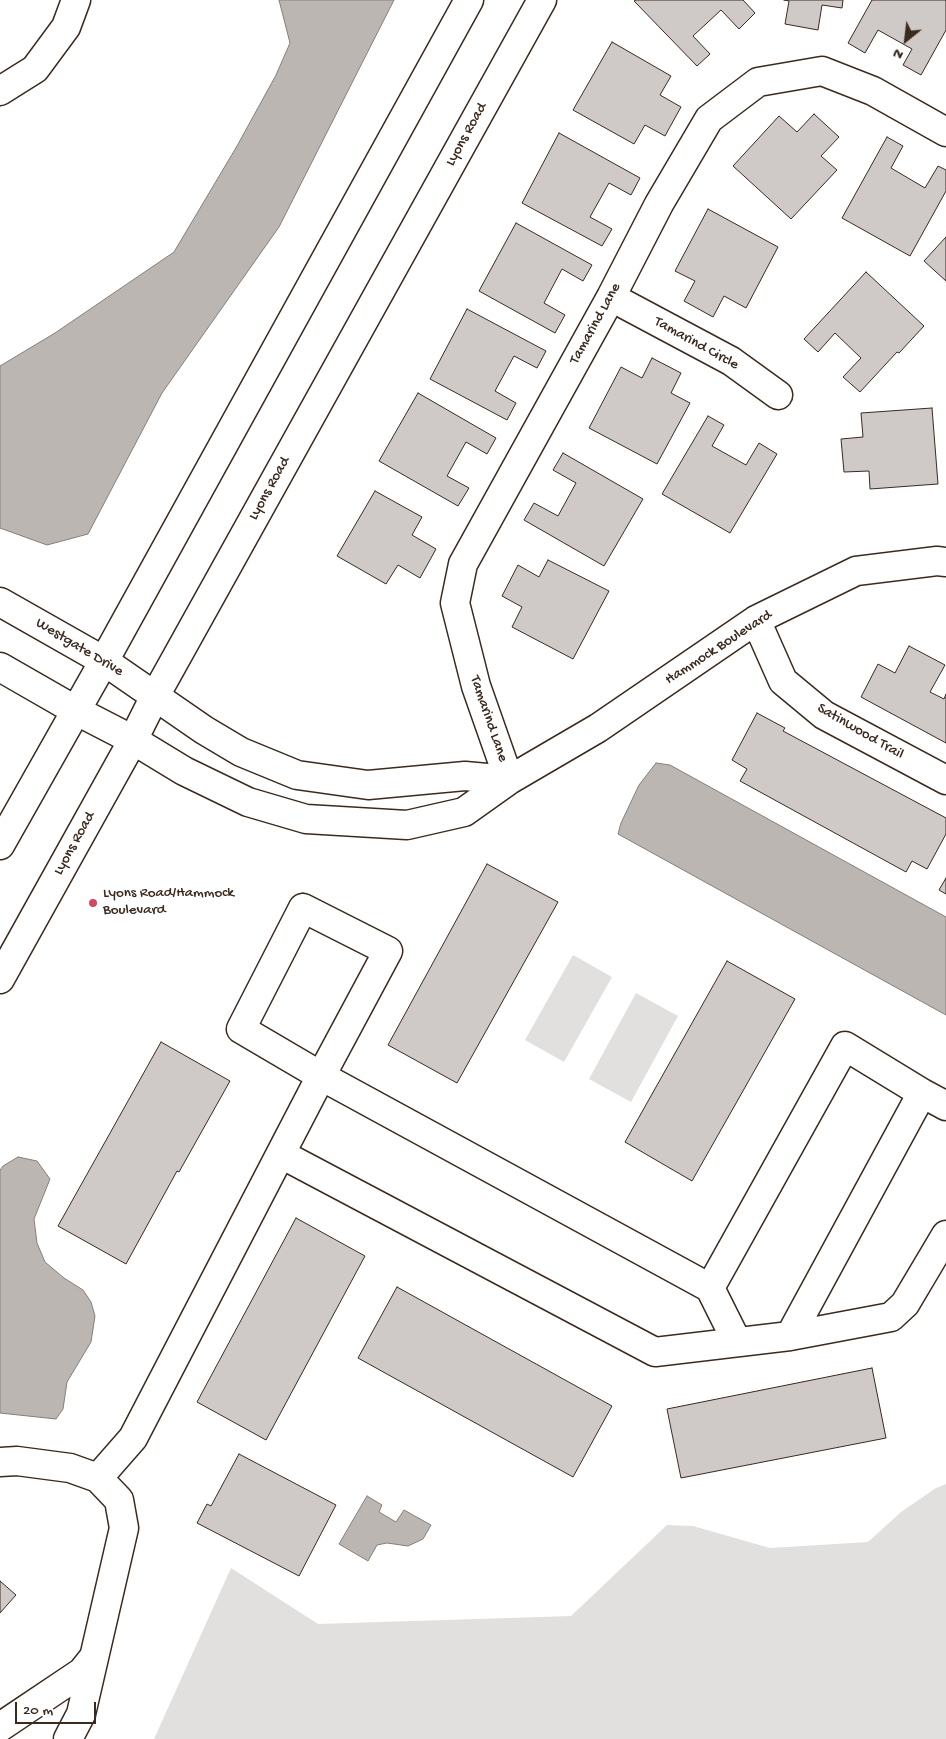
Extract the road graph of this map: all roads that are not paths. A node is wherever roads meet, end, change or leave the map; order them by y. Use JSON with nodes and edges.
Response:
{"nodes":[{"id":1,"x":76,"y":0,"type":"edge"},
{"id":2,"x":469,"y":0,"type":"edge"},
{"id":3,"x":542,"y":0,"type":"edge"},
{"id":4,"x":0,"y":91,"type":"edge"},
{"id":5,"x":946,"y":132,"type":"edge"},
{"id":6,"x":611,"y":297,"type":"junction"},
{"id":7,"x":778,"y":395,"type":"dead end"},
{"id":8,"x":946,"y":562,"type":"edge"},
{"id":9,"x":0,"y":602,"type":"edge"},
{"id":10,"x":756,"y":620,"type":"junction"},
{"id":11,"x":104,"y":661,"type":"junction"},
{"id":12,"x":0,"y":667,"type":"edge"},
{"id":13,"x":155,"y":696,"type":"junction"},
{"id":14,"x":76,"y":710,"type":"junction"},
{"id":15,"x":133,"y":740,"type":"junction"},
{"id":16,"x":509,"y":780,"type":"junction"},
{"id":17,"x":946,"y":780,"type":"edge"},
{"id":18,"x":0,"y":846,"type":"edge"},
{"id":19,"x":0,"y":979,"type":"edge"},
{"id":20,"x":321,"y":1076,"type":"junction"},
{"id":21,"x":922,"y":1093,"type":"junction"},
{"id":22,"x":946,"y":1106,"type":"edge"},
{"id":23,"x":281,"y":1154,"type":"junction"},
{"id":24,"x":946,"y":1235,"type":"edge"},
{"id":25,"x":710,"y":1288,"type":"junction"},
{"id":26,"x":790,"y":1336,"type":"junction"},
{"id":27,"x":737,"y":1342,"type":"junction"},
{"id":28,"x":0,"y":1462,"type":"edge"},
{"id":29,"x":98,"y":1478,"type":"junction"},
{"id":30,"x":94,"y":1657,"type":"junction"},
{"id":31,"x":0,"y":1726,"type":"edge"},
{"id":32,"x":68,"y":1739,"type":"edge"}],
"edges":[{"from":1,"to":4,"type":"street"},
{"from":2,"to":11,"type":"street"},
{"from":3,"to":13,"type":"street","name":"Lyons Road"},
{"from":5,"to":6,"type":"street","name":"Tamarind Lane"},
{"from":6,"to":7,"type":"street","name":"Tamarind Circle"},
{"from":6,"to":16,"type":"street","name":"Tamarind Lane"},
{"from":8,"to":10,"type":"street","name":"Hammock Boulevard"},
{"from":9,"to":11,"type":"street","name":"Westgate Drive"},
{"from":10,"to":16,"type":"street","name":"Hammock Boulevard"},
{"from":10,"to":17,"type":"street","name":"Satinwood Trail"},
{"from":11,"to":13,"type":"street","name":"Westgate Drive"},
{"from":11,"to":14,"type":"street"},
{"from":12,"to":14,"type":"street"},
{"from":13,"to":15,"type":"street","name":"Lyons Road"},
{"from":13,"to":16,"type":"street"},
{"from":14,"to":15,"type":"street"},
{"from":14,"to":18,"type":"street"},
{"from":15,"to":16,"type":"street","name":"Hammock Boulevard"},
{"from":15,"to":19,"type":"street","name":"Lyons Road"},
{"from":20,"to":20,"type":"street"},
{"from":20,"to":23,"type":"street"},
{"from":20,"to":25,"type":"street"},
{"from":21,"to":22,"type":"street"},
{"from":21,"to":25,"type":"street"},
{"from":21,"to":26,"type":"street"},
{"from":23,"to":27,"type":"street"},
{"from":23,"to":29,"type":"street"},
{"from":24,"to":26,"type":"street"},
{"from":25,"to":27,"type":"street"},
{"from":26,"to":27,"type":"street"},
{"from":28,"to":29,"type":"street"},
{"from":29,"to":30,"type":"street"},
{"from":30,"to":31,"type":"street"},
{"from":30,"to":32,"type":"street"}]}
